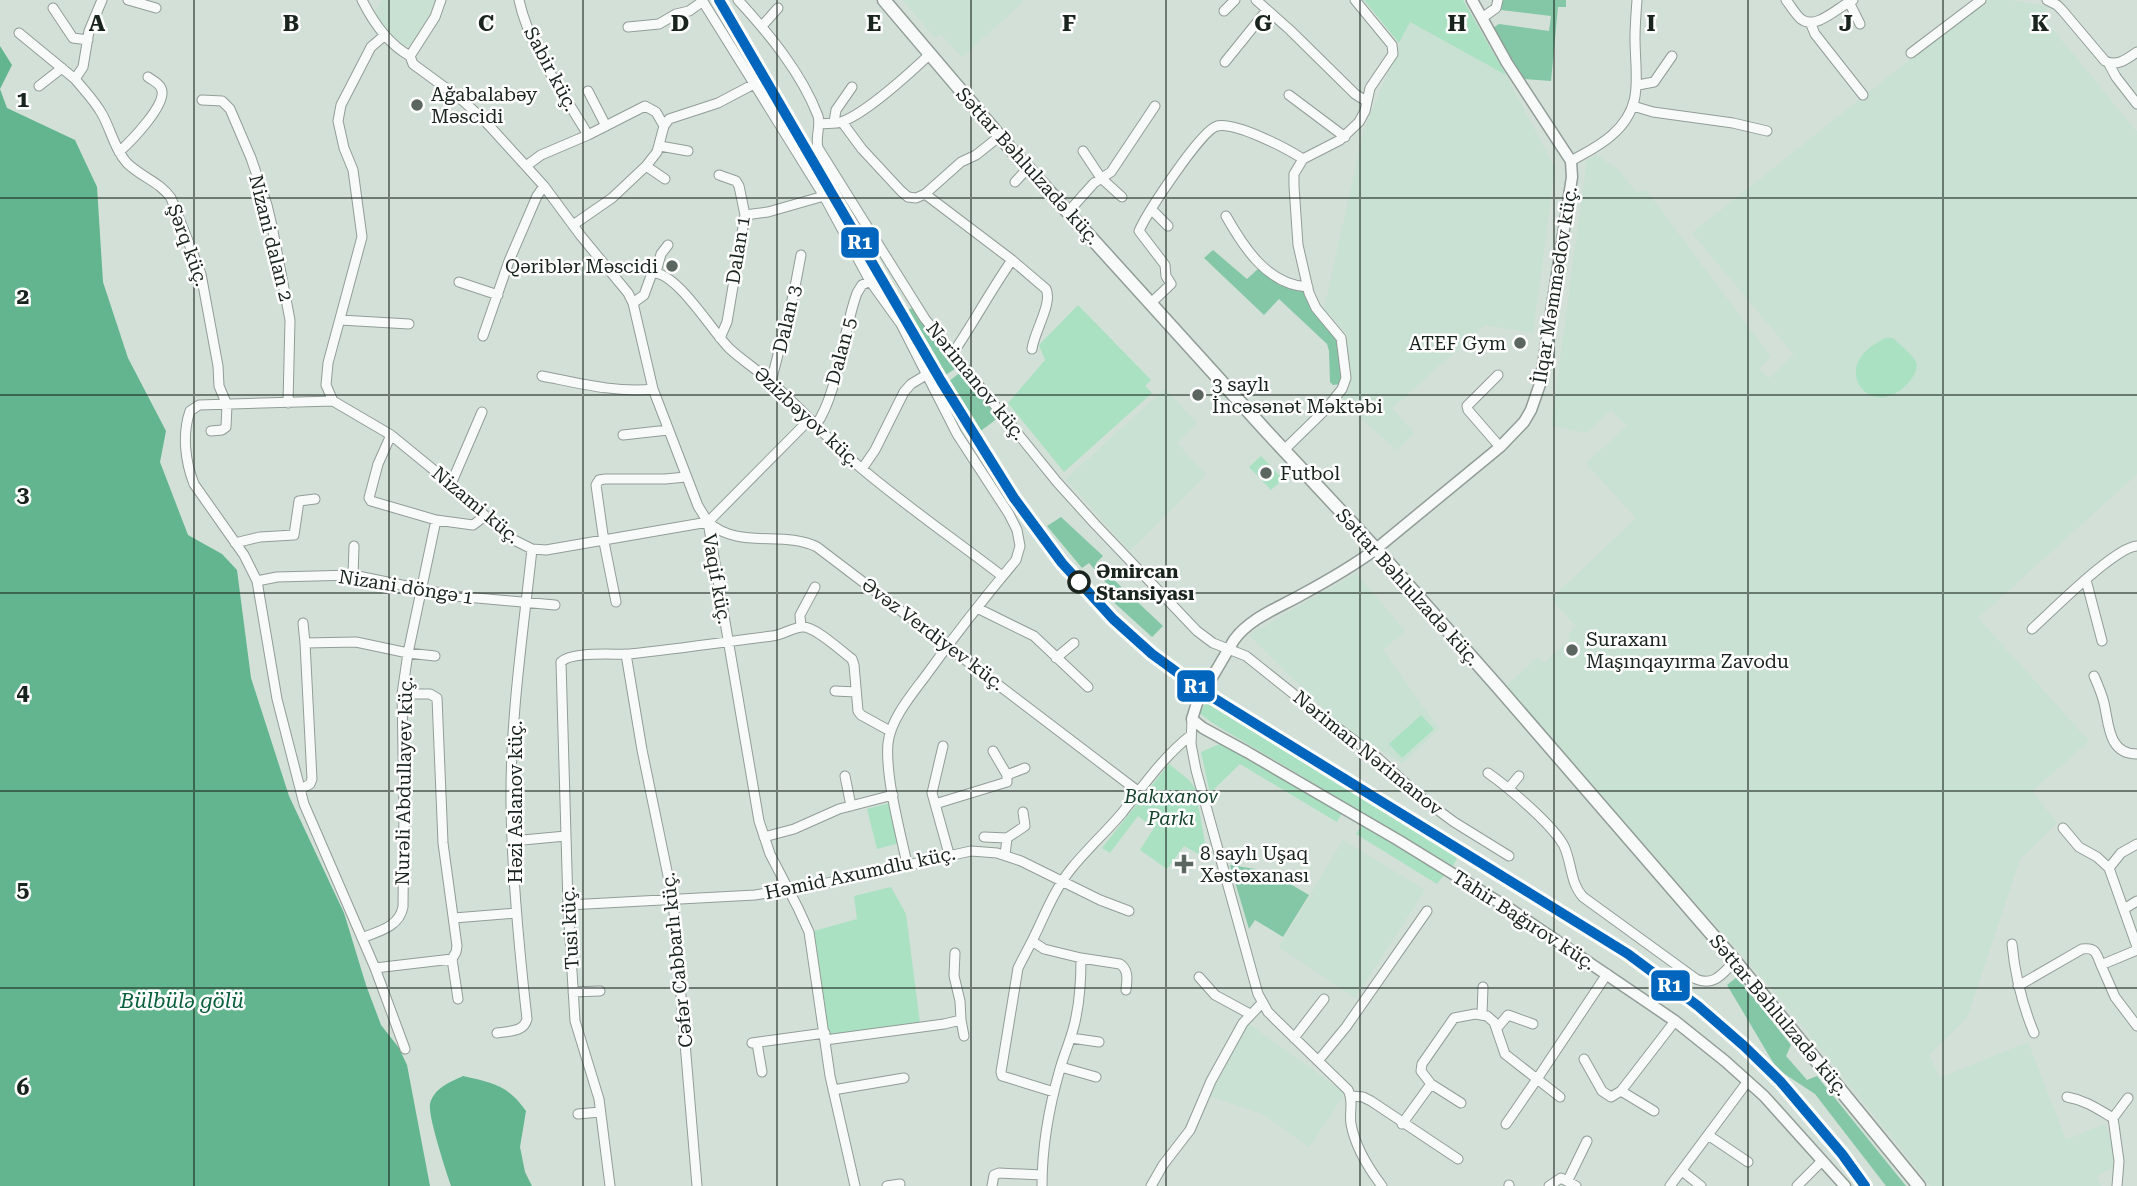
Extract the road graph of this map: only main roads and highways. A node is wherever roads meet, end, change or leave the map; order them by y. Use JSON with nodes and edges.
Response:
{"nodes":[{"id":1,"x":884,"y":0,"type":"edge"},
{"id":2,"x":1919,"y":1186,"type":"edge"}],
"edges":[{"from":1,"to":2,"type":"main road","name":"Səttar Bəhlulzadə küç."}]}
